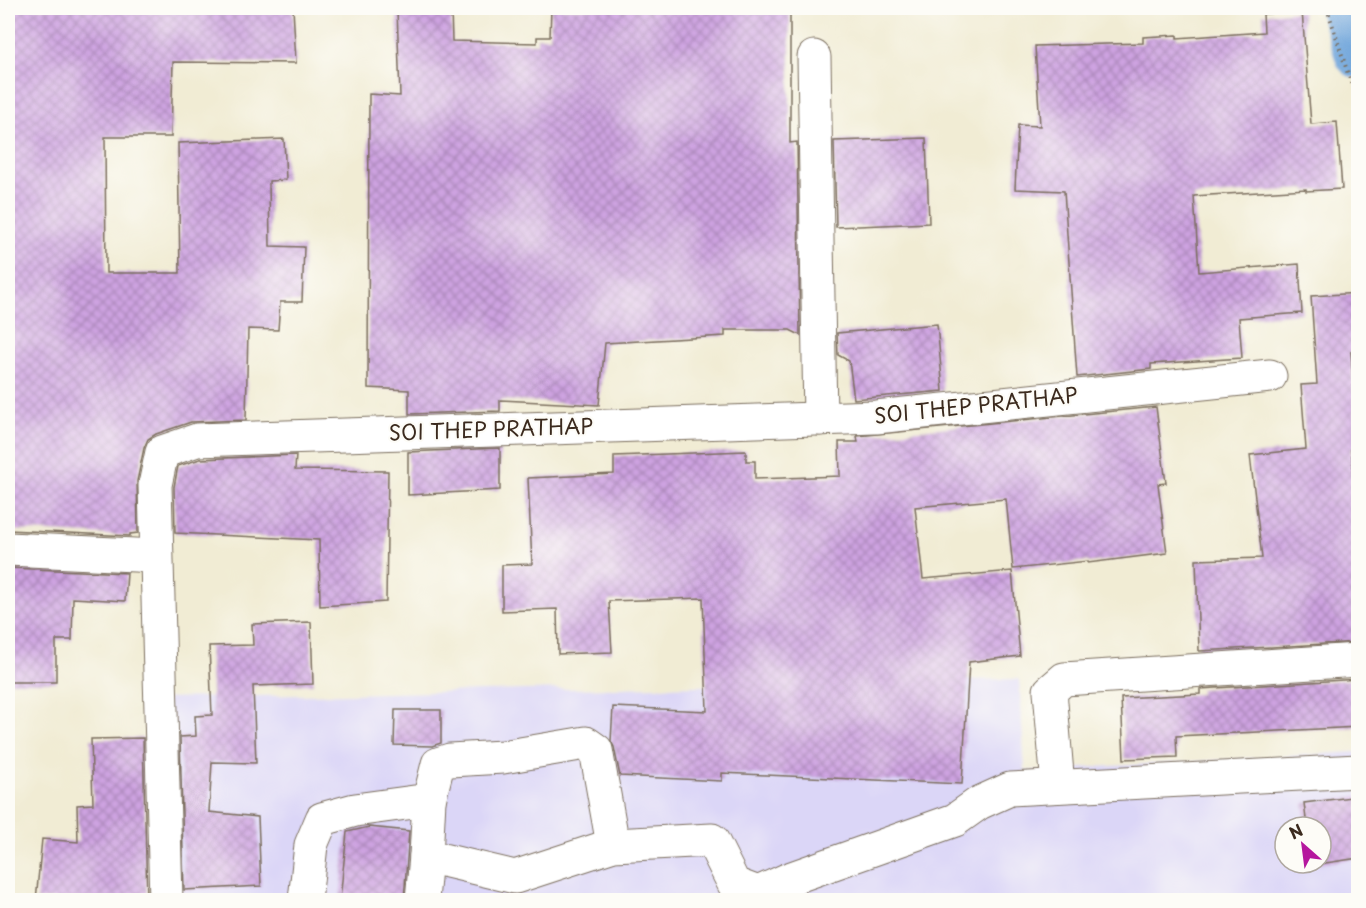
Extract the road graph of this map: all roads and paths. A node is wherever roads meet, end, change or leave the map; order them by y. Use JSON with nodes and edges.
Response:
{"nodes":[{"id":1,"x":1327,"y":8,"type":"edge"},
{"id":2,"x":814,"y":57,"type":"dead end"},
{"id":3,"x":1359,"y":96,"type":"edge"},
{"id":4,"x":1270,"y":376,"type":"dead end"},
{"id":5,"x":820,"y":419,"type":"junction"},
{"id":6,"x":8,"y":549,"type":"edge"},
{"id":7,"x":156,"y":556,"type":"junction"},
{"id":8,"x":1359,"y":660,"type":"edge"},
{"id":9,"x":1359,"y":771,"type":"edge"},
{"id":10,"x":1058,"y":786,"type":"junction"},
{"id":11,"x":429,"y":800,"type":"junction"},
{"id":12,"x":613,"y":845,"type":"junction"},
{"id":13,"x":426,"y":856,"type":"junction"},
{"id":14,"x":166,"y":900,"type":"edge"},
{"id":15,"x":305,"y":900,"type":"edge"},
{"id":16,"x":422,"y":900,"type":"edge"}],
"edges":[{"from":1,"to":3,"type":"path"},
{"from":2,"to":5,"type":"street"},
{"from":4,"to":5,"type":"street","name":"SOI THEP PRATHAP"},
{"from":5,"to":7,"type":"street","name":"SOI THEP PRATHAP"},
{"from":6,"to":7,"type":"street"},
{"from":7,"to":14,"type":"street","name":"SOI THEP PRATHAP"},
{"from":8,"to":10,"type":"street"},
{"from":9,"to":10,"type":"street"},
{"from":10,"to":12,"type":"street"},
{"from":11,"to":12,"type":"street"},
{"from":11,"to":13,"type":"street"},
{"from":11,"to":15,"type":"street"},
{"from":12,"to":13,"type":"street"},
{"from":13,"to":16,"type":"street"}]}
